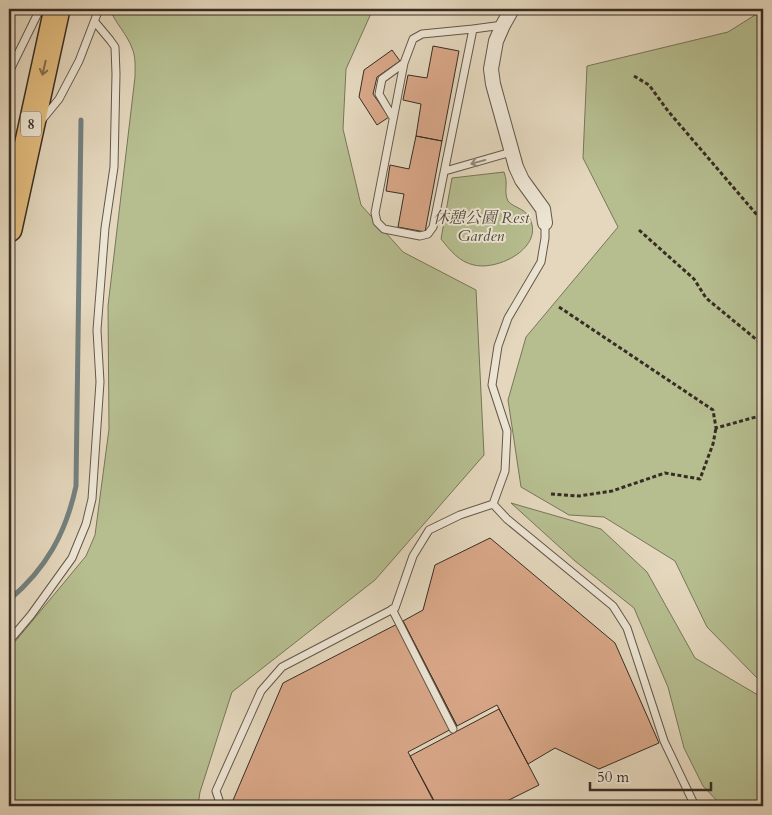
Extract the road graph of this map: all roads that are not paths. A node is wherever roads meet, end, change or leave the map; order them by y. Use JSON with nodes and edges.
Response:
{"nodes":[{"id":1,"x":9,"y":9,"type":"edge"},
{"id":2,"x":40,"y":9,"type":"edge"},
{"id":3,"x":57,"y":9,"type":"edge"},
{"id":4,"x":99,"y":9,"type":"edge"},
{"id":5,"x":512,"y":9,"type":"edge"},
{"id":6,"x":94,"y":22,"type":"junction"},
{"id":7,"x":502,"y":25,"type":"junction"},
{"id":8,"x":473,"y":29,"type":"junction"},
{"id":9,"x":404,"y":63,"type":"junction"},
{"id":10,"x":9,"y":72,"type":"edge"},
{"id":11,"x":9,"y":89,"type":"edge"},
{"id":12,"x":392,"y":116,"type":"junction"},
{"id":13,"x":28,"y":137,"type":"junction"},
{"id":14,"x":511,"y":152,"type":"junction"},
{"id":15,"x":445,"y":171,"type":"junction"},
{"id":16,"x":545,"y":223,"type":"joint"},
{"id":17,"x":9,"y":229,"type":"edge"},
{"id":18,"x":493,"y":504,"type":"junction"},
{"id":19,"x":392,"y":610,"type":"junction"},
{"id":20,"x":9,"y":641,"type":"edge"},
{"id":21,"x":453,"y":729,"type":"dead end"},
{"id":22,"x":221,"y":806,"type":"edge"},
{"id":23,"x":695,"y":806,"type":"edge"}],
"edges":[{"from":1,"to":10,"type":"lane"},
{"from":2,"to":10,"type":"lane"},
{"from":3,"to":13,"type":"highway","number":"8","one_way":true},
{"from":4,"to":6,"type":"lane"},
{"from":5,"to":7,"type":"street"},
{"from":6,"to":13,"type":"lane"},
{"from":6,"to":20,"type":"lane"},
{"from":7,"to":8,"type":"lane"},
{"from":7,"to":14,"type":"street"},
{"from":8,"to":9,"type":"lane"},
{"from":8,"to":15,"type":"lane"},
{"from":9,"to":12,"type":"lane"},
{"from":9,"to":12,"type":"lane"},
{"from":10,"to":11,"type":"lane"},
{"from":12,"to":15,"type":"lane"},
{"from":13,"to":17,"type":"highway","number":"8"},
{"from":14,"to":15,"type":"lane","one_way":true},
{"from":14,"to":16,"type":"street"},
{"from":16,"to":18,"type":"lane"},
{"from":18,"to":19,"type":"lane"},
{"from":18,"to":23,"type":"lane"},
{"from":19,"to":21,"type":"lane"},
{"from":19,"to":22,"type":"lane"}]}
